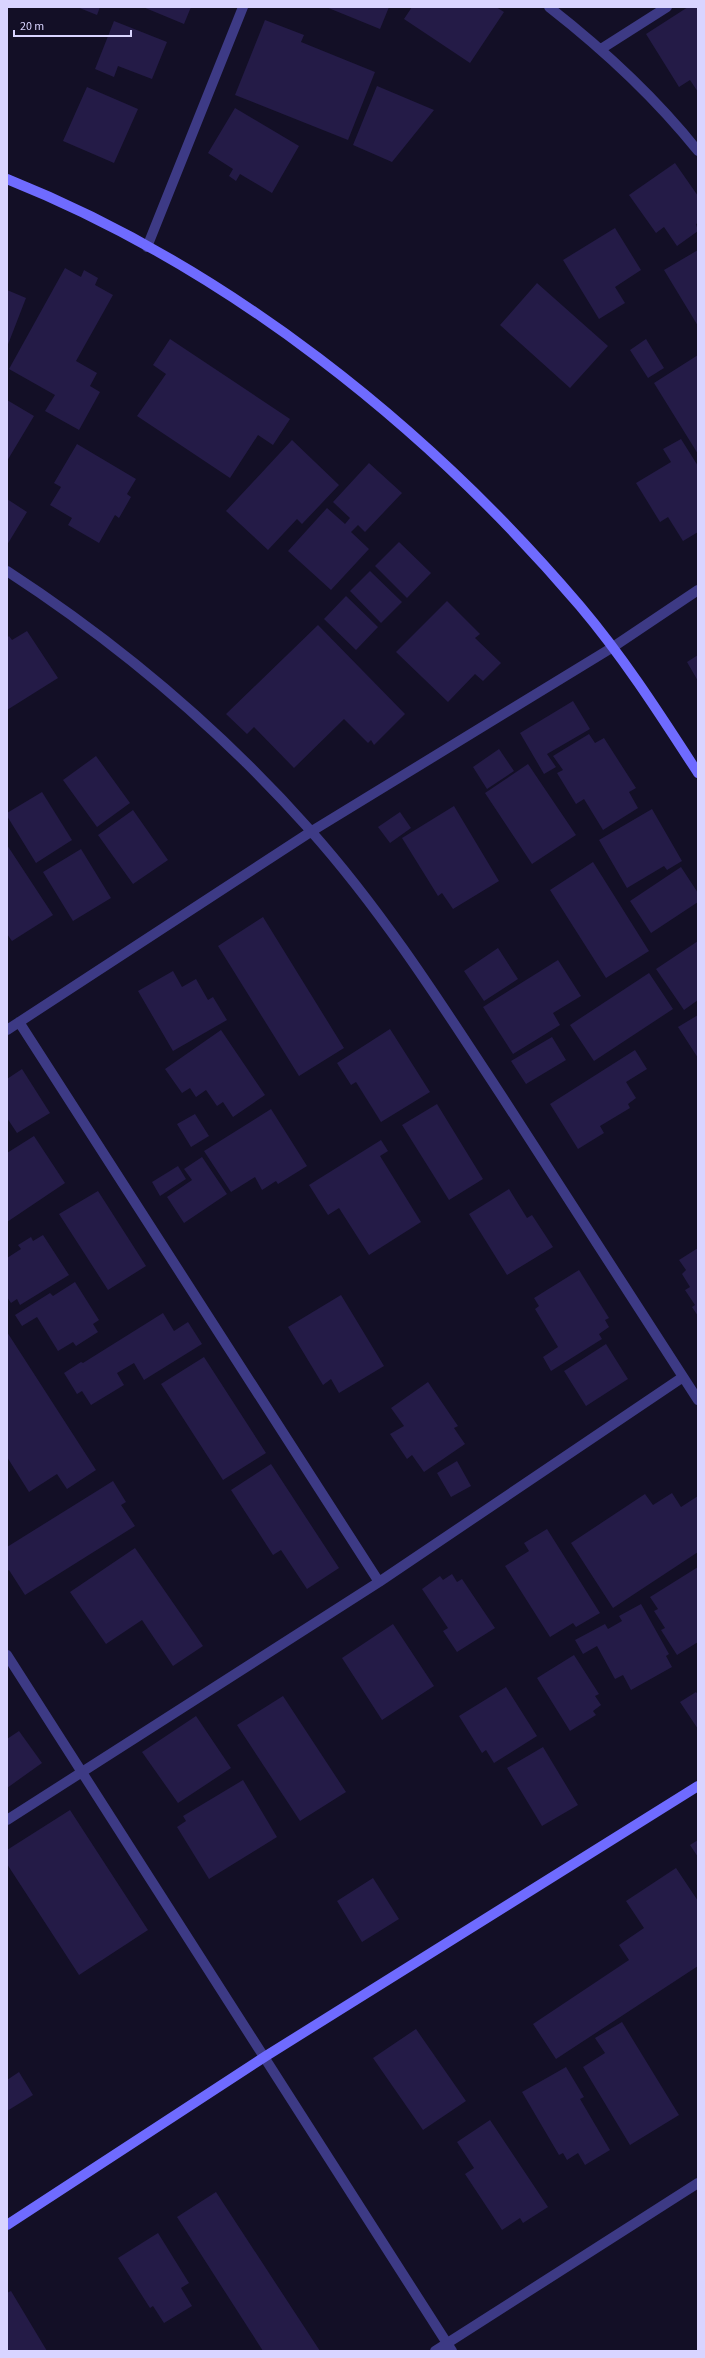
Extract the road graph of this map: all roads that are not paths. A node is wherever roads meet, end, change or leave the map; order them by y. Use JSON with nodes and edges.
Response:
{"nodes":[{"id":1,"x":243,"y":7,"type":"edge"},
{"id":2,"x":549,"y":7,"type":"edge"},
{"id":3,"x":667,"y":7,"type":"edge"},
{"id":4,"x":601,"y":50,"type":"junction"},
{"id":5,"x":698,"y":151,"type":"edge"},
{"id":6,"x":7,"y":179,"type":"edge"},
{"id":7,"x":147,"y":246,"type":"junction"},
{"id":8,"x":7,"y":571,"type":"edge"},
{"id":9,"x":698,"y":590,"type":"edge"},
{"id":10,"x":613,"y":647,"type":"junction"},
{"id":11,"x":698,"y":773,"type":"edge"},
{"id":12,"x":312,"y":832,"type":"junction"},
{"id":13,"x":19,"y":1022,"type":"junction"},
{"id":14,"x":7,"y":1030,"type":"edge"},
{"id":15,"x":683,"y":1377,"type":"junction"},
{"id":16,"x":698,"y":1400,"type":"edge"},
{"id":17,"x":379,"y":1582,"type":"junction"},
{"id":18,"x":7,"y":1655,"type":"edge"},
{"id":19,"x":83,"y":1772,"type":"junction"},
{"id":20,"x":698,"y":1786,"type":"edge"},
{"id":21,"x":7,"y":1820,"type":"edge"},
{"id":22,"x":266,"y":2056,"type":"junction"},
{"id":23,"x":698,"y":2183,"type":"edge"},
{"id":24,"x":7,"y":2225,"type":"edge"},
{"id":25,"x":450,"y":2347,"type":"edge"},
{"id":26,"x":435,"y":2351,"type":"edge"}],
"edges":[{"from":1,"to":7,"type":"street"},
{"from":2,"to":4,"type":"street"},
{"from":3,"to":4,"type":"street"},
{"from":4,"to":5,"type":"street"},
{"from":6,"to":7,"type":"street"},
{"from":7,"to":10,"type":"street"},
{"from":8,"to":12,"type":"street"},
{"from":9,"to":10,"type":"street"},
{"from":10,"to":11,"type":"street"},
{"from":10,"to":12,"type":"street"},
{"from":12,"to":13,"type":"street"},
{"from":12,"to":15,"type":"street"},
{"from":13,"to":14,"type":"street"},
{"from":13,"to":17,"type":"street"},
{"from":15,"to":16,"type":"street"},
{"from":15,"to":17,"type":"street"},
{"from":17,"to":19,"type":"street"},
{"from":18,"to":19,"type":"street"},
{"from":19,"to":21,"type":"street"},
{"from":19,"to":22,"type":"street"},
{"from":20,"to":22,"type":"street"},
{"from":22,"to":24,"type":"street"},
{"from":22,"to":25,"type":"street"},
{"from":23,"to":25,"type":"street"},
{"from":25,"to":26,"type":"street"}]}
